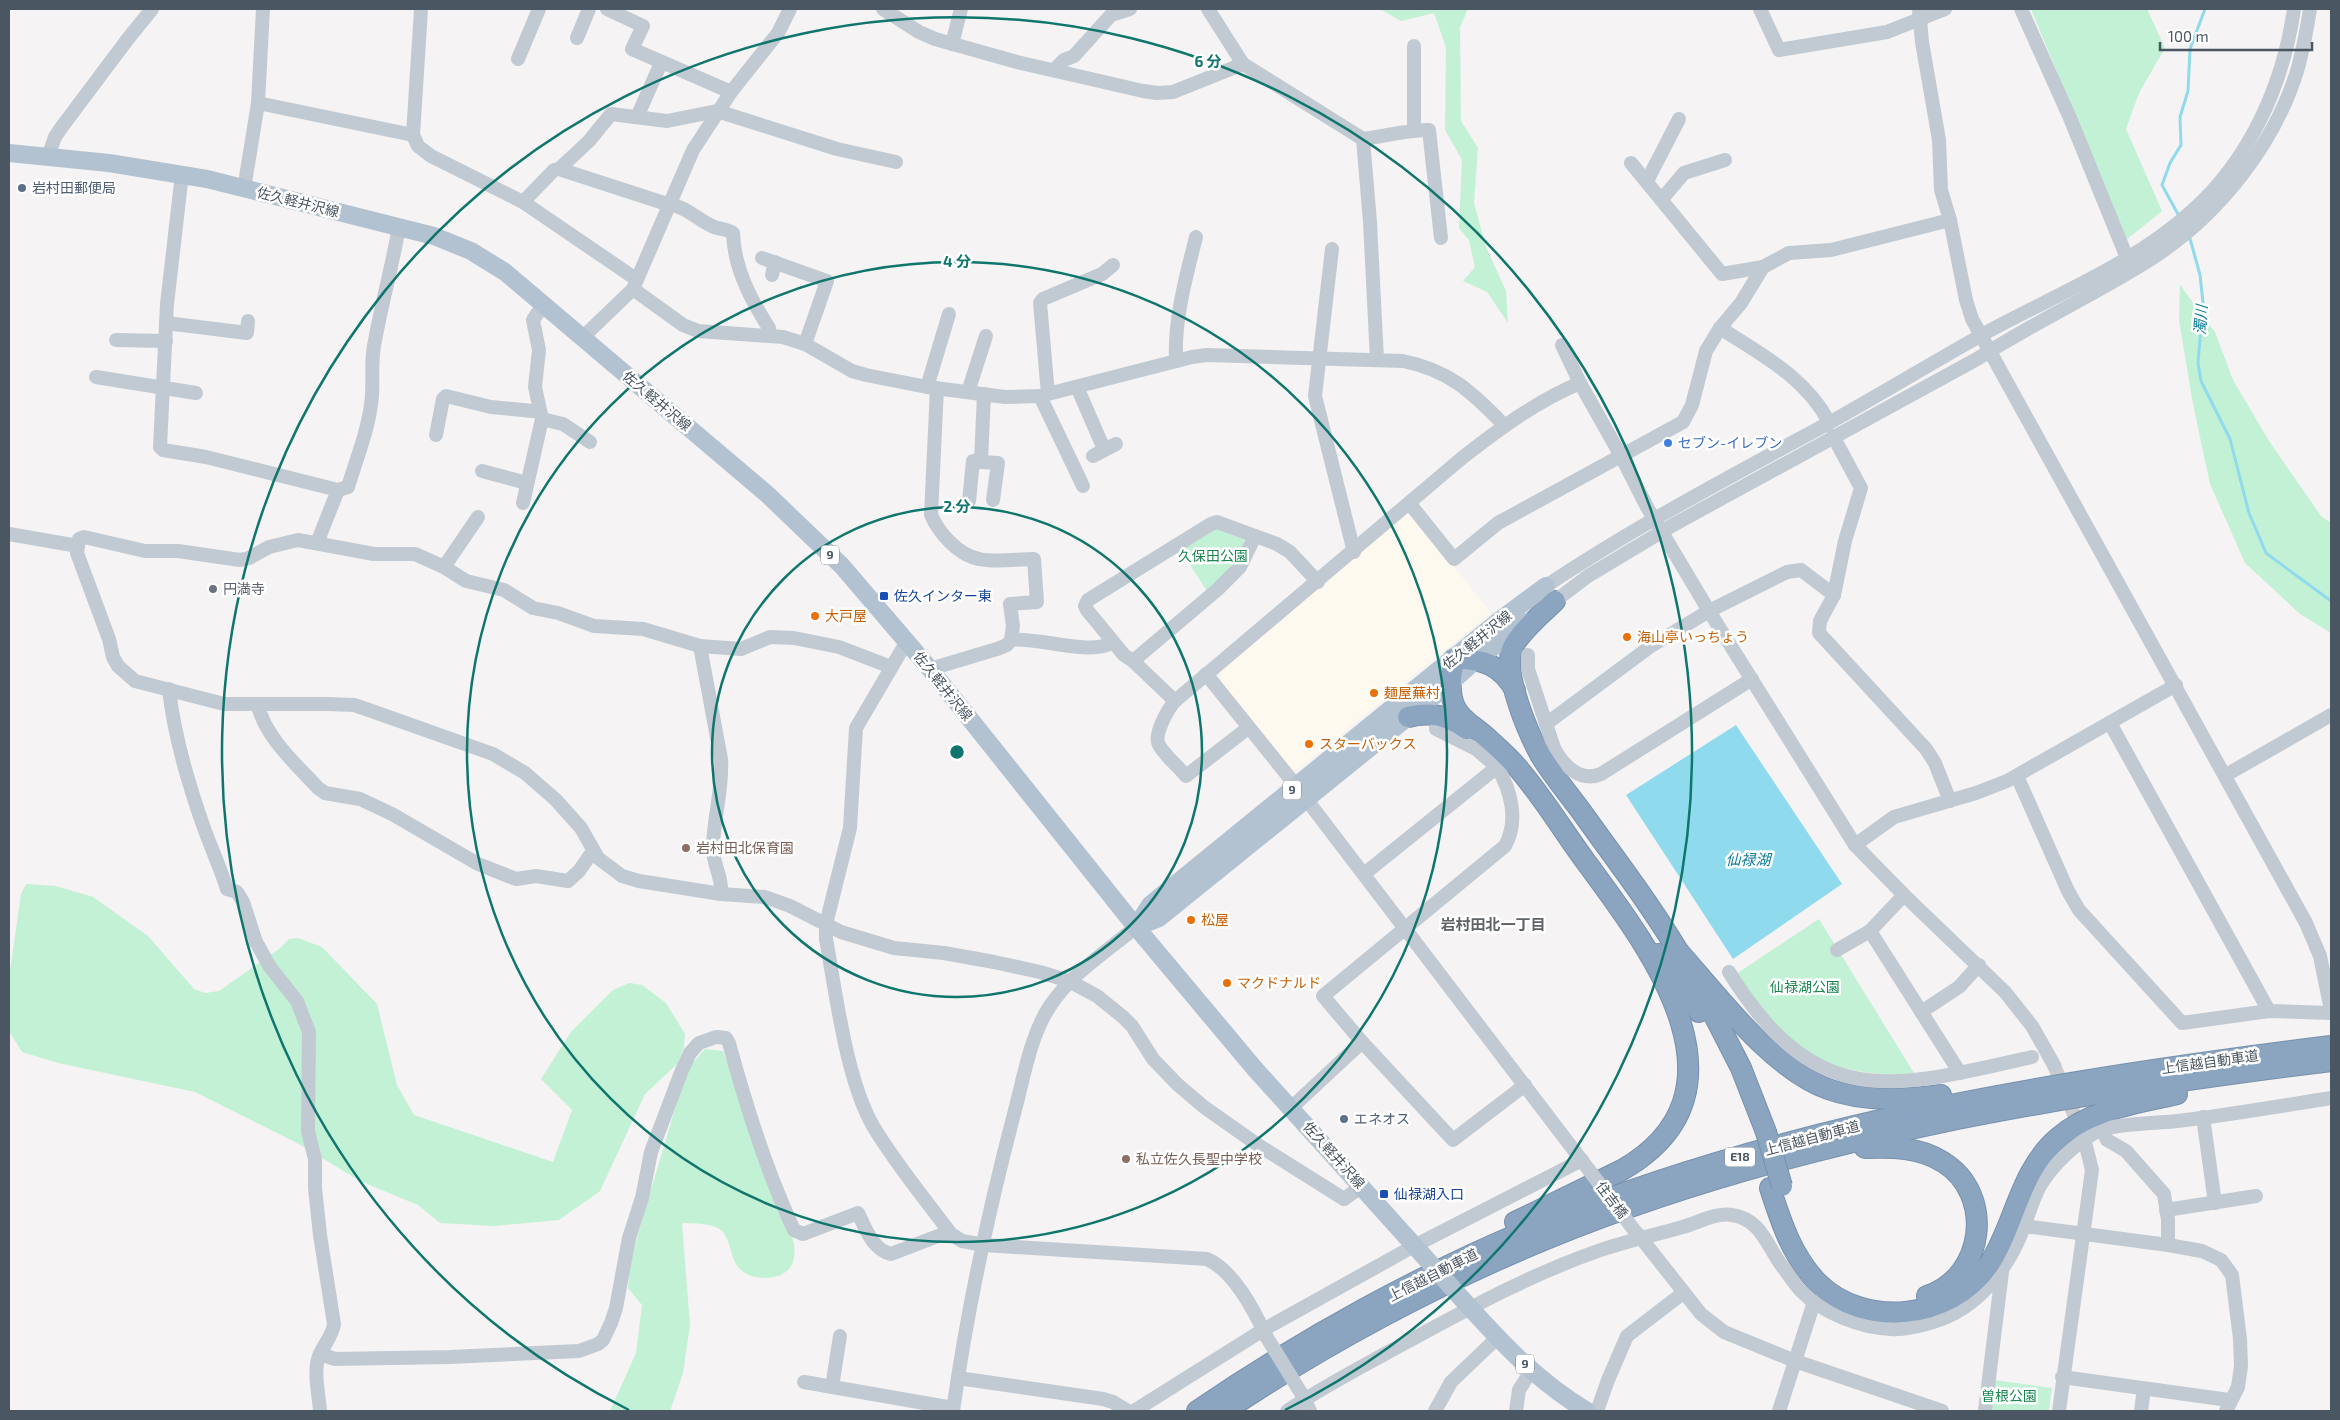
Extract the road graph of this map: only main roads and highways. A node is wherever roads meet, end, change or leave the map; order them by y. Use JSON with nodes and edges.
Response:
{"nodes":[{"id":1,"x":9,"y":153,"type":"edge"},
{"id":2,"x":1550,"y":594,"type":"junction"},
{"id":3,"x":1454,"y":659,"type":"junction"},
{"id":4,"x":1477,"y":659,"type":"junction"},
{"id":5,"x":1450,"y":683,"type":"junction"},
{"id":6,"x":1515,"y":690,"type":"junction"},
{"id":7,"x":1408,"y":717,"type":"junction"},
{"id":8,"x":1499,"y":758,"type":"junction"},
{"id":9,"x":1302,"y":793,"type":"junction"},
{"id":10,"x":1623,"y":913,"type":"junction"},
{"id":11,"x":1136,"y":928,"type":"junction"},
{"id":12,"x":1678,"y":951,"type":"junction"},
{"id":13,"x":2331,"y":1046,"type":"edge"},
{"id":14,"x":2267,"y":1054,"type":"junction"},
{"id":15,"x":2331,"y":1062,"type":"edge"},
{"id":16,"x":1760,"y":1134,"type":"junction"},
{"id":17,"x":1776,"y":1187,"type":"junction"},
{"id":18,"x":1629,"y":1208,"type":"junction"},
{"id":19,"x":1379,"y":1303,"type":"junction"},
{"id":20,"x":1197,"y":1411,"type":"edge"},
{"id":21,"x":1225,"y":1411,"type":"edge"},
{"id":22,"x":1587,"y":1411,"type":"edge"}],
"edges":[{"from":1,"to":11,"type":"main road","name":"佐久軽井沢線","number":"9"},
{"from":2,"to":3,"type":"main road","name":"佐久軽井沢線","number":"9"},
{"from":2,"to":4,"type":"main road","name":"佐久軽井沢線","number":"9"},
{"from":2,"to":6,"type":"highway"},
{"from":3,"to":4,"type":"highway"},
{"from":3,"to":5,"type":"highway"},
{"from":3,"to":9,"type":"main road","name":"佐久軽井沢線","number":"9"},
{"from":4,"to":5,"type":"main road","name":"佐久軽井沢線","number":"9"},
{"from":4,"to":6,"type":"highway"},
{"from":5,"to":7,"type":"main road","name":"佐久軽井沢線","number":"9"},
{"from":5,"to":8,"type":"highway"},
{"from":6,"to":12,"type":"highway"},
{"from":7,"to":8,"type":"highway"},
{"from":7,"to":9,"type":"main road","name":"佐久軽井沢線","number":"9"},
{"from":8,"to":10,"type":"highway"},
{"from":9,"to":11,"type":"main road","name":"佐久軽井沢線","number":"9"},
{"from":10,"to":16,"type":"highway"},
{"from":10,"to":19,"type":"highway"},
{"from":11,"to":22,"type":"main road","name":"佐久軽井沢線","number":"9","bridge":true},
{"from":12,"to":14,"type":"highway"},
{"from":12,"to":16,"type":"highway"},
{"from":13,"to":14,"type":"highway","name":"上信越自動車道","number":"E18"},
{"from":14,"to":19,"type":"highway","name":"上信越自動車道","number":"E18"},
{"from":15,"to":17,"type":"highway"},
{"from":15,"to":18,"type":"highway","name":"上信越自動車道","number":"E18"},
{"from":16,"to":17,"type":"highway","bridge":true},
{"from":17,"to":18,"type":"highway"},
{"from":18,"to":21,"type":"highway","name":"上信越自動車道","number":"E18"},
{"from":19,"to":20,"type":"highway","name":"上信越自動車道","number":"E18"}]}
